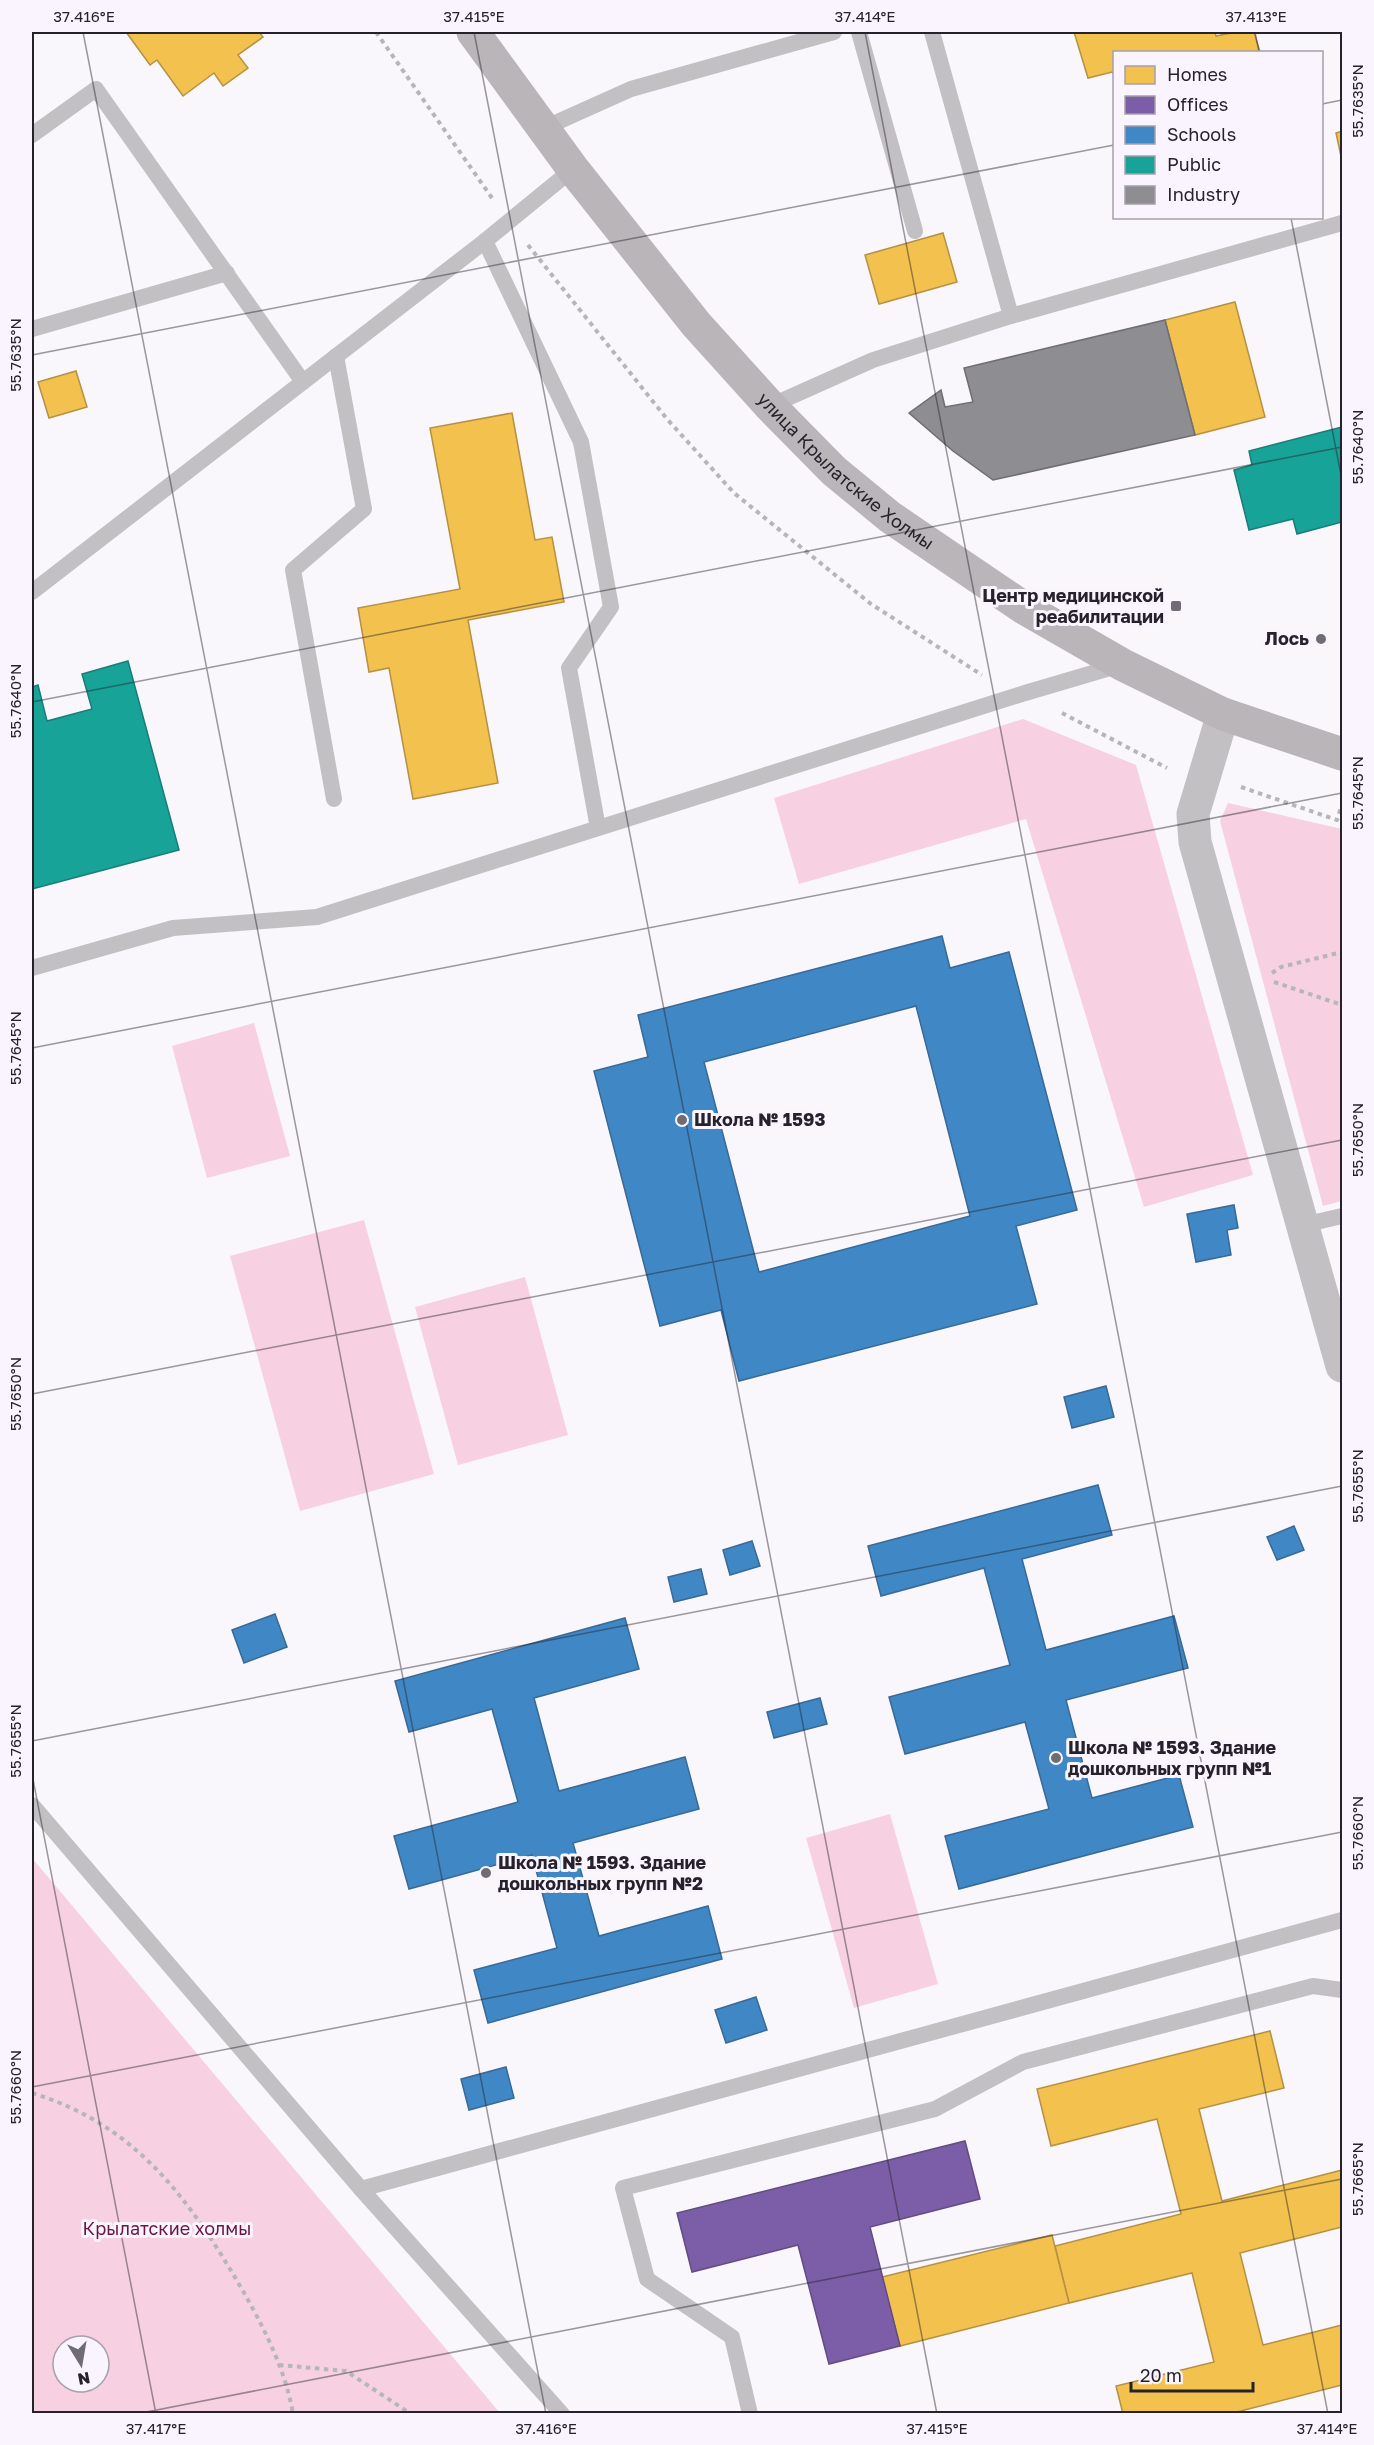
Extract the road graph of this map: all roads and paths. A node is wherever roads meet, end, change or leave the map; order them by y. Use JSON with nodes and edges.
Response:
{"nodes":[{"id":1,"x":376,"y":32,"type":"edge"},
{"id":2,"x":473,"y":32,"type":"edge"},
{"id":3,"x":834,"y":32,"type":"edge"},
{"id":4,"x":859,"y":32,"type":"edge"},
{"id":5,"x":932,"y":32,"type":"edge"},
{"id":6,"x":544,"y":128,"type":"junction"},
{"id":7,"x":32,"y":135,"type":"edge"},
{"id":8,"x":573,"y":169,"type":"junction"},
{"id":9,"x":509,"y":221,"type":"junction"},
{"id":10,"x":1342,"y":223,"type":"edge"},
{"id":11,"x":915,"y":231,"type":"dead end"},
{"id":12,"x":485,"y":241,"type":"junction"},
{"id":13,"x":227,"y":273,"type":"junction"},
{"id":14,"x":1011,"y":316,"type":"junction"},
{"id":15,"x":32,"y":329,"type":"edge"},
{"id":16,"x":336,"y":356,"type":"junction"},
{"id":17,"x":303,"y":382,"type":"junction"},
{"id":18,"x":770,"y":405,"type":"junction"},
{"id":19,"x":32,"y":592,"type":"edge"},
{"id":20,"x":1123,"y":665,"type":"junction"},
{"id":21,"x":1025,"y":693,"type":"junction"},
{"id":22,"x":1224,"y":714,"type":"junction"},
{"id":23,"x":1342,"y":754,"type":"edge"},
{"id":24,"x":1205,"y":774,"type":"junction"},
{"id":25,"x":334,"y":799,"type":"dead end"},
{"id":26,"x":1342,"y":804,"type":"edge"},
{"id":27,"x":598,"y":828,"type":"junction"},
{"id":28,"x":1342,"y":952,"type":"edge"},
{"id":29,"x":32,"y":968,"type":"edge"},
{"id":30,"x":1262,"y":978,"type":"dead end"},
{"id":31,"x":1272,"y":981,"type":"dead end"},
{"id":32,"x":1342,"y":1005,"type":"edge"},
{"id":33,"x":1342,"y":1216,"type":"edge"},
{"id":34,"x":1304,"y":1226,"type":"junction"},
{"id":35,"x":1342,"y":1366,"type":"edge"},
{"id":36,"x":32,"y":1805,"type":"edge"},
{"id":37,"x":1342,"y":1920,"type":"edge"},
{"id":38,"x":1342,"y":1990,"type":"edge"},
{"id":39,"x":32,"y":2093,"type":"edge"},
{"id":40,"x":362,"y":2189,"type":"junction"},
{"id":41,"x":279,"y":2366,"type":"junction"},
{"id":42,"x":293,"y":2414,"type":"edge"},
{"id":43,"x":411,"y":2414,"type":"edge"},
{"id":44,"x":562,"y":2414,"type":"edge"},
{"id":45,"x":750,"y":2414,"type":"edge"}],
"edges":[{"from":1,"to":9,"type":"path"},
{"from":2,"to":6,"type":"street","name":"улица Крылатские Холмы"},
{"from":3,"to":6,"type":"lane"},
{"from":4,"to":11,"type":"lane"},
{"from":5,"to":14,"type":"lane"},
{"from":6,"to":8,"type":"street","name":"улица Крылатские Холмы"},
{"from":7,"to":13,"type":"lane"},
{"from":8,"to":9,"type":"lane"},
{"from":8,"to":18,"type":"street","name":"улица Крылатские Холмы"},
{"from":9,"to":12,"type":"lane"},
{"from":9,"to":21,"type":"path"},
{"from":10,"to":14,"type":"lane"},
{"from":12,"to":16,"type":"lane"},
{"from":12,"to":27,"type":"lane"},
{"from":13,"to":15,"type":"lane"},
{"from":13,"to":17,"type":"lane"},
{"from":14,"to":18,"type":"lane"},
{"from":16,"to":17,"type":"lane"},
{"from":16,"to":25,"type":"lane"},
{"from":17,"to":19,"type":"lane"},
{"from":18,"to":20,"type":"street","name":"улица Крылатские Холмы"},
{"from":20,"to":21,"type":"lane"},
{"from":20,"to":22,"type":"street","name":"улица Крылатские Холмы"},
{"from":21,"to":24,"type":"path"},
{"from":21,"to":27,"type":"lane"},
{"from":22,"to":23,"type":"street","name":"улица Крылатские Холмы"},
{"from":22,"to":24,"type":"street"},
{"from":24,"to":26,"type":"path"},
{"from":24,"to":34,"type":"street"},
{"from":27,"to":29,"type":"lane"},
{"from":28,"to":30,"type":"path"},
{"from":31,"to":32,"type":"path"},
{"from":33,"to":34,"type":"lane"},
{"from":34,"to":35,"type":"street"},
{"from":36,"to":40,"type":"lane"},
{"from":37,"to":40,"type":"lane"},
{"from":38,"to":45,"type":"lane"},
{"from":39,"to":41,"type":"path"},
{"from":40,"to":44,"type":"lane"},
{"from":41,"to":42,"type":"path"},
{"from":41,"to":43,"type":"path"}]}
